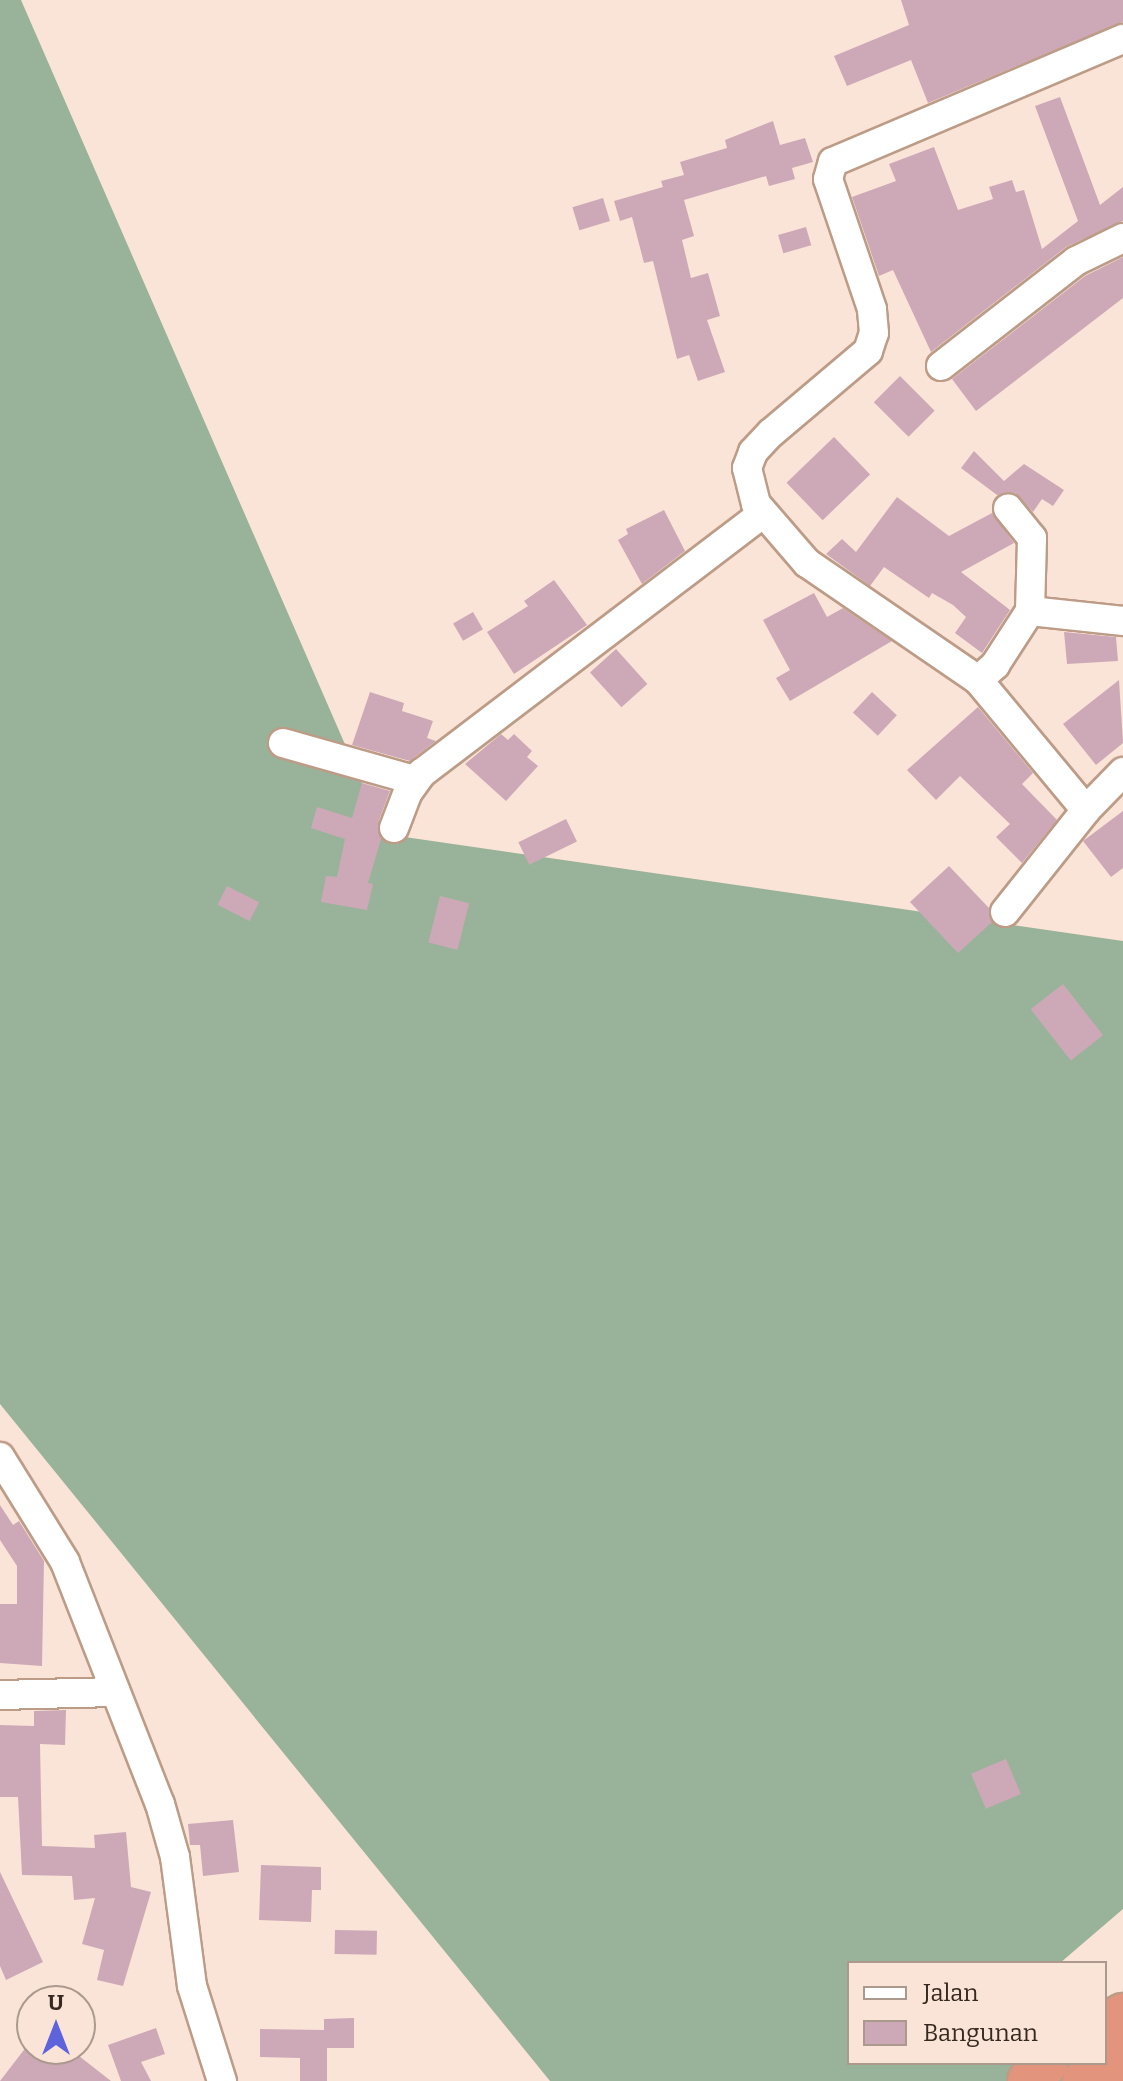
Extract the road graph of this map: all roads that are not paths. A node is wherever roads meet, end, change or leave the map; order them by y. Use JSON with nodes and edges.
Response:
{"nodes":[{"id":1,"x":1123,"y":39,"type":"edge"},
{"id":2,"x":1123,"y":238,"type":"edge"},
{"id":3,"x":941,"y":366,"type":"dead end"},
{"id":4,"x":1008,"y":508,"type":"dead end"},
{"id":5,"x":763,"y":513,"type":"junction"},
{"id":6,"x":1030,"y":611,"type":"junction"},
{"id":7,"x":1123,"y":621,"type":"edge"},
{"id":8,"x":978,"y":680,"type":"junction"},
{"id":9,"x":283,"y":743,"type":"dead end"},
{"id":10,"x":1123,"y":772,"type":"edge"},
{"id":11,"x":414,"y":780,"type":"junction"},
{"id":12,"x":1086,"y":810,"type":"junction"},
{"id":13,"x":394,"y":828,"type":"dead end"},
{"id":14,"x":1005,"y":912,"type":"dead end"},
{"id":15,"x":4,"y":1469,"type":"edge"},
{"id":16,"x":115,"y":1692,"type":"junction"},
{"id":17,"x":0,"y":1695,"type":"edge"},
{"id":18,"x":1123,"y":2058,"type":"edge"},
{"id":19,"x":1045,"y":2065,"type":"edge"},
{"id":20,"x":222,"y":2081,"type":"edge"},
{"id":21,"x":1029,"y":2081,"type":"edge"},
{"id":22,"x":1084,"y":2081,"type":"edge"}],
"edges":[{"from":1,"to":5,"type":"street"},
{"from":2,"to":3,"type":"street"},
{"from":4,"to":6,"type":"street"},
{"from":5,"to":8,"type":"street"},
{"from":5,"to":11,"type":"street"},
{"from":6,"to":7,"type":"street"},
{"from":6,"to":8,"type":"street"},
{"from":8,"to":12,"type":"street"},
{"from":9,"to":11,"type":"street"},
{"from":10,"to":12,"type":"street"},
{"from":11,"to":13,"type":"street"},
{"from":12,"to":14,"type":"street"},
{"from":15,"to":16,"type":"street"},
{"from":16,"to":17,"type":"street"},
{"from":16,"to":20,"type":"street"},
{"from":18,"to":22,"type":"highway"},
{"from":19,"to":21,"type":"highway"}]}
